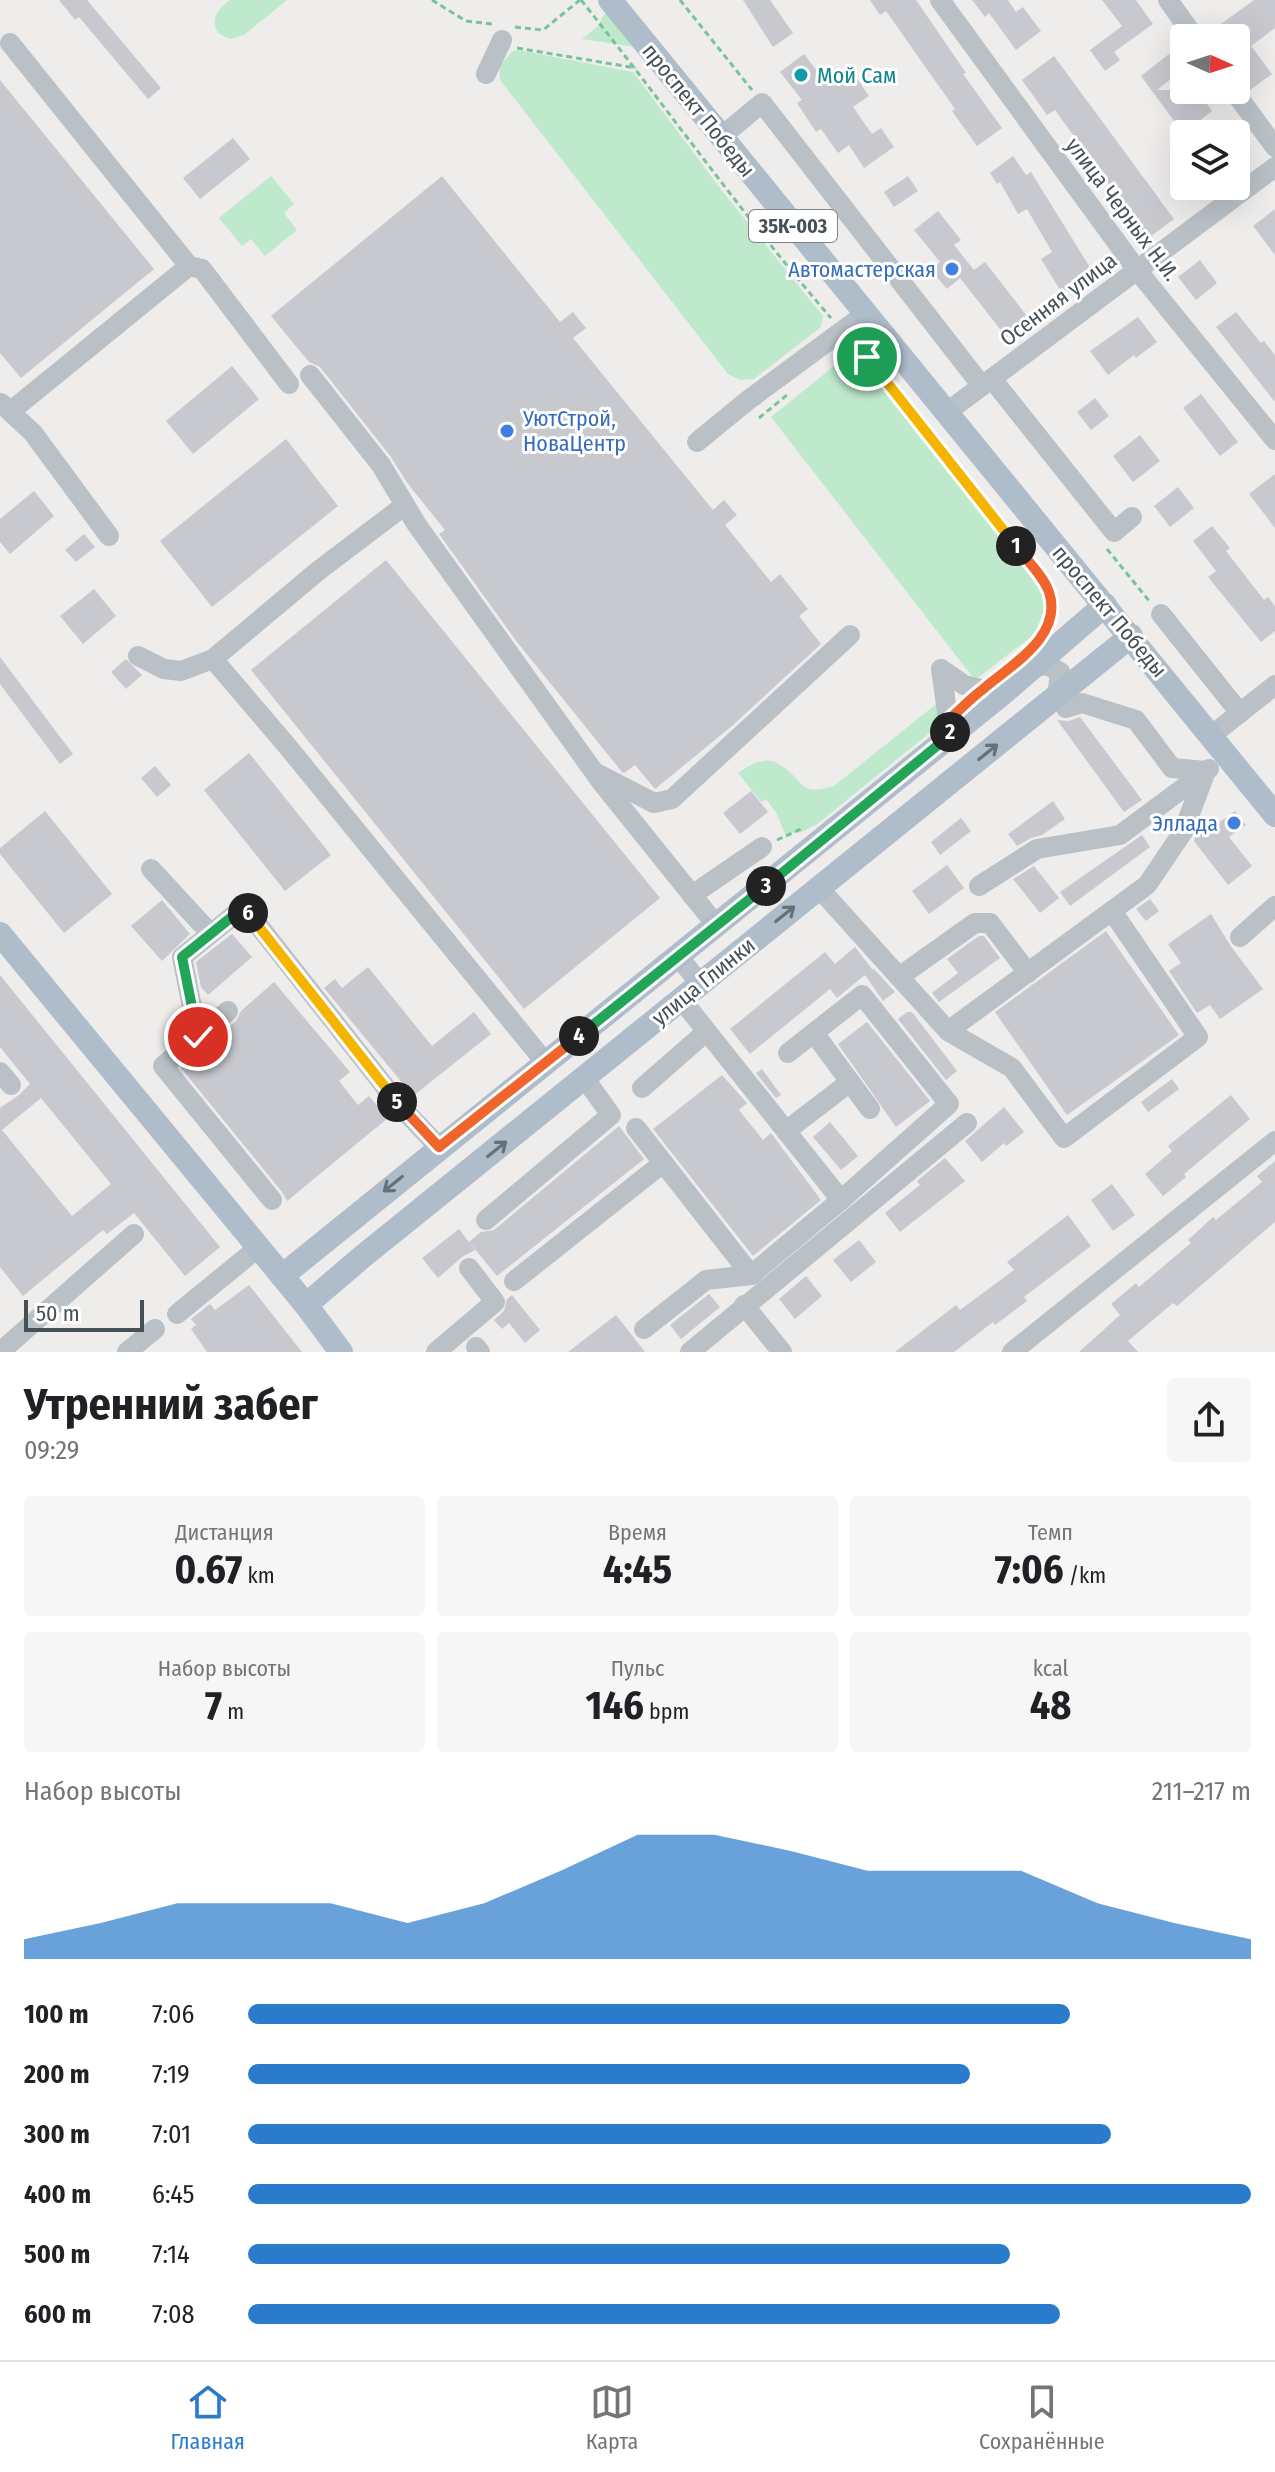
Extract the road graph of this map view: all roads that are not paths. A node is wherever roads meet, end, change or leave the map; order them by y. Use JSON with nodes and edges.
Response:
{"nodes":[{"id":1,"x":610,"y":0,"type":"edge"},
{"id":2,"x":940,"y":0,"type":"edge"},
{"id":3,"x":1168,"y":0,"type":"edge"},
{"id":4,"x":1185,"y":24,"type":"edge"},
{"id":5,"x":503,"y":34,"type":"road end"},
{"id":6,"x":10,"y":43,"type":"dead end"},
{"id":7,"x":486,"y":74,"type":"dead end"},
{"id":8,"x":1243,"y":104,"type":"edge"},
{"id":9,"x":721,"y":137,"type":"junction"},
{"id":10,"x":1275,"y":147,"type":"edge"},
{"id":11,"x":1275,"y":167,"type":"edge"},
{"id":12,"x":189,"y":266,"type":"junction"},
{"id":13,"x":1137,"y":270,"type":"junction"},
{"id":14,"x":865,"y":314,"type":"junction"},
{"id":15,"x":310,"y":375,"type":"dead end"},
{"id":16,"x":987,"y":383,"type":"junction"},
{"id":17,"x":289,"y":384,"type":"dead end"},
{"id":18,"x":6,"y":406,"type":"edge"},
{"id":19,"x":947,"y":412,"type":"junction"},
{"id":20,"x":1275,"y":440,"type":"edge"},
{"id":21,"x":697,"y":442,"type":"dead end"},
{"id":22,"x":405,"y":505,"type":"junction"},
{"id":23,"x":1132,"y":517,"type":"dead end"},
{"id":24,"x":109,"y":536,"type":"dead end"},
{"id":25,"x":1105,"y":605,"type":"junction"},
{"id":26,"x":1161,"y":614,"type":"road end"},
{"id":27,"x":850,"y":635,"type":"dead end"},
{"id":28,"x":1131,"y":636,"type":"junction"},
{"id":29,"x":138,"y":656,"type":"dead end"},
{"id":30,"x":213,"y":659,"type":"junction"},
{"id":31,"x":1034,"y":667,"type":"junction"},
{"id":32,"x":1275,"y":685,"type":"edge"},
{"id":33,"x":1002,"y":694,"type":"junction"},
{"id":34,"x":1057,"y":696,"type":"junction"},
{"id":35,"x":1240,"y":713,"type":"junction"},
{"id":36,"x":943,"y":741,"type":"junction"},
{"id":37,"x":1219,"y":744,"type":"junction"},
{"id":38,"x":593,"y":771,"type":"junction"},
{"id":39,"x":1206,"y":771,"type":"junction"},
{"id":40,"x":1275,"y":815,"type":"edge"},
{"id":41,"x":762,"y":847,"type":"road end"},
{"id":42,"x":151,"y":869,"type":"dead end"},
{"id":43,"x":979,"y":886,"type":"dead end"},
{"id":44,"x":818,"y":887,"type":"junction"},
{"id":45,"x":692,"y":895,"type":"junction"},
{"id":46,"x":1275,"y":906,"type":"edge"},
{"id":47,"x":1112,"y":911,"type":"junction"},
{"id":48,"x":717,"y":926,"type":"junction"},
{"id":49,"x":210,"y":933,"type":"junction"},
{"id":50,"x":0,"y":934,"type":"edge"},
{"id":51,"x":1240,"y":937,"type":"dead end"},
{"id":52,"x":679,"y":957,"type":"junction"},
{"id":53,"x":1028,"y":973,"type":"junction"},
{"id":54,"x":899,"y":977,"type":"junction"},
{"id":55,"x":690,"y":992,"type":"junction"},
{"id":56,"x":228,"y":1011,"type":"dead end"},
{"id":57,"x":948,"y":1031,"type":"junction"},
{"id":58,"x":706,"y":1032,"type":"junction"},
{"id":59,"x":814,"y":1033,"type":"junction"},
{"id":60,"x":198,"y":1037,"type":"junction"},
{"id":61,"x":788,"y":1053,"type":"dead end"},
{"id":62,"x":545,"y":1062,"type":"junction"},
{"id":63,"x":585,"y":1079,"type":"junction"},
{"id":64,"x":850,"y":1082,"type":"junction"},
{"id":65,"x":642,"y":1088,"type":"dead end"},
{"id":66,"x":870,"y":1109,"type":"dead end"},
{"id":67,"x":967,"y":1123,"type":"dead end"},
{"id":68,"x":636,"y":1128,"type":"dead end"},
{"id":69,"x":786,"y":1131,"type":"junction"},
{"id":70,"x":1275,"y":1141,"type":"edge"},
{"id":71,"x":439,"y":1147,"type":"junction"},
{"id":72,"x":663,"y":1163,"type":"junction"},
{"id":73,"x":272,"y":1200,"type":"dead end"},
{"id":74,"x":841,"y":1200,"type":"junction"},
{"id":75,"x":486,"y":1220,"type":"dead end"},
{"id":76,"x":134,"y":1234,"type":"dead end"},
{"id":77,"x":259,"y":1247,"type":"junction"},
{"id":78,"x":469,"y":1268,"type":"dead end"},
{"id":79,"x":751,"y":1275,"type":"junction"},
{"id":80,"x":282,"y":1276,"type":"junction"},
{"id":81,"x":514,"y":1281,"type":"dead end"},
{"id":82,"x":306,"y":1305,"type":"junction"},
{"id":83,"x":744,"y":1305,"type":"junction"},
{"id":84,"x":177,"y":1314,"type":"dead end"},
{"id":85,"x":155,"y":1329,"type":"dead end"},
{"id":86,"x":644,"y":1329,"type":"dead end"},
{"id":87,"x":7,"y":1345,"type":"edge"},
{"id":88,"x":127,"y":1352,"type":"edge"},
{"id":89,"x":341,"y":1352,"type":"edge"},
{"id":90,"x":436,"y":1352,"type":"edge"},
{"id":91,"x":690,"y":1352,"type":"edge"},
{"id":92,"x":782,"y":1352,"type":"edge"},
{"id":93,"x":1012,"y":1352,"type":"edge"}],
"edges":[{"from":1,"to":9,"type":"main road","name":"проспект Победы","number":"35К-003"},
{"from":2,"to":13,"type":"street","name":"улица Черных Н.И."},
{"from":3,"to":4,"type":"street"},
{"from":5,"to":7,"type":"street"},
{"from":6,"to":12,"type":"street"},
{"from":8,"to":10,"type":"street"},
{"from":9,"to":14,"type":"main road","name":"проспект Победы","number":"35К-003"},
{"from":9,"to":16,"type":"street"},
{"from":11,"to":13,"type":"street","name":"Осенняя улица"},
{"from":12,"to":17,"type":"street"},
{"from":12,"to":18,"type":"street"},
{"from":13,"to":16,"type":"street","name":"Осенняя улица"},
{"from":13,"to":20,"type":"street","name":"улица Черных Н.И."},
{"from":14,"to":19,"type":"main road","name":"проспект Победы","number":"35К-003"},
{"from":14,"to":21,"type":"street"},
{"from":15,"to":22,"type":"street"},
{"from":16,"to":19,"type":"street","name":"Осенняя улица"},
{"from":16,"to":23,"type":"street"},
{"from":18,"to":24,"type":"street"},
{"from":19,"to":25,"type":"main road","name":"проспект Победы","number":"35К-003"},
{"from":22,"to":30,"type":"street"},
{"from":22,"to":38,"type":"street"},
{"from":25,"to":28,"type":"main road","name":"проспект Победы","number":"35К-003"},
{"from":25,"to":31,"type":"main road","name":"улица Глинки"},
{"from":26,"to":35,"type":"street"},
{"from":27,"to":38,"type":"street"},
{"from":28,"to":34,"type":"main road","name":"улица Глинки"},
{"from":28,"to":37,"type":"main road","name":"проспект Победы","number":"35К-003"},
{"from":29,"to":30,"type":"street"},
{"from":30,"to":62,"type":"street"},
{"from":31,"to":33,"type":"main road","name":"улица Глинки"},
{"from":31,"to":34,"type":"street"},
{"from":32,"to":35,"type":"street"},
{"from":33,"to":36,"type":"main road","name":"улица Глинки"},
{"from":33,"to":36,"type":"street"},
{"from":34,"to":39,"type":"street"},
{"from":44,"to":34,"type":"main road","name":"улица Глинки","one_way":true},
{"from":35,"to":37,"type":"street"},
{"from":36,"to":48,"type":"main road","name":"улица Глинки"},
{"from":37,"to":39,"type":"street"},
{"from":37,"to":40,"type":"main road","name":"проспект Победы","number":"35К-003"},
{"from":38,"to":45,"type":"street"},
{"from":39,"to":43,"type":"street"},
{"from":39,"to":47,"type":"street"},
{"from":41,"to":45,"type":"street"},
{"from":42,"to":49,"type":"street"},
{"from":44,"to":54,"type":"street"},
{"from":55,"to":44,"type":"main road","name":"улица Глинки","one_way":true},
{"from":45,"to":48,"type":"street"},
{"from":46,"to":51,"type":"street"},
{"from":47,"to":53,"type":"street"},
{"from":47,"to":57,"type":"street"},
{"from":48,"to":52,"type":"main road","name":"улица Глинки"},
{"from":49,"to":60,"type":"street"},
{"from":49,"to":71,"type":"street"},
{"from":50,"to":77,"type":"main road"},
{"from":52,"to":55,"type":"street"},
{"from":52,"to":62,"type":"main road","name":"улица Глинки"},
{"from":53,"to":54,"type":"street"},
{"from":53,"to":57,"type":"street"},
{"from":54,"to":57,"type":"street"},
{"from":55,"to":58,"type":"street"},
{"from":55,"to":63,"type":"main road","name":"улица Глинки"},
{"from":56,"to":60,"type":"street"},
{"from":58,"to":65,"type":"street"},
{"from":58,"to":69,"type":"street"},
{"from":59,"to":61,"type":"street"},
{"from":59,"to":64,"type":"street"},
{"from":59,"to":74,"type":"street"},
{"from":60,"to":73,"type":"street"},
{"from":62,"to":71,"type":"main road","name":"улица Глинки"},
{"from":63,"to":75,"type":"street"},
{"from":82,"to":63,"type":"main road","name":"улица Глинки","one_way":true},
{"from":64,"to":66,"type":"street"},
{"from":64,"to":69,"type":"street"},
{"from":67,"to":83,"type":"street"},
{"from":68,"to":72,"type":"street"},
{"from":69,"to":74,"type":"street"},
{"from":70,"to":93,"type":"street"},
{"from":71,"to":80,"type":"main road","name":"улица Глинки","one_way":true},
{"from":72,"to":79,"type":"street"},
{"from":72,"to":81,"type":"street"},
{"from":74,"to":79,"type":"street"},
{"from":76,"to":87,"type":"street"},
{"from":77,"to":80,"type":"main road"},
{"from":77,"to":84,"type":"street"},
{"from":78,"to":90,"type":"street"},
{"from":79,"to":86,"type":"street"},
{"from":80,"to":82,"type":"main road"},
{"from":82,"to":89,"type":"main road"},
{"from":83,"to":91,"type":"street"},
{"from":83,"to":92,"type":"street"},
{"from":85,"to":88,"type":"street"}]}
